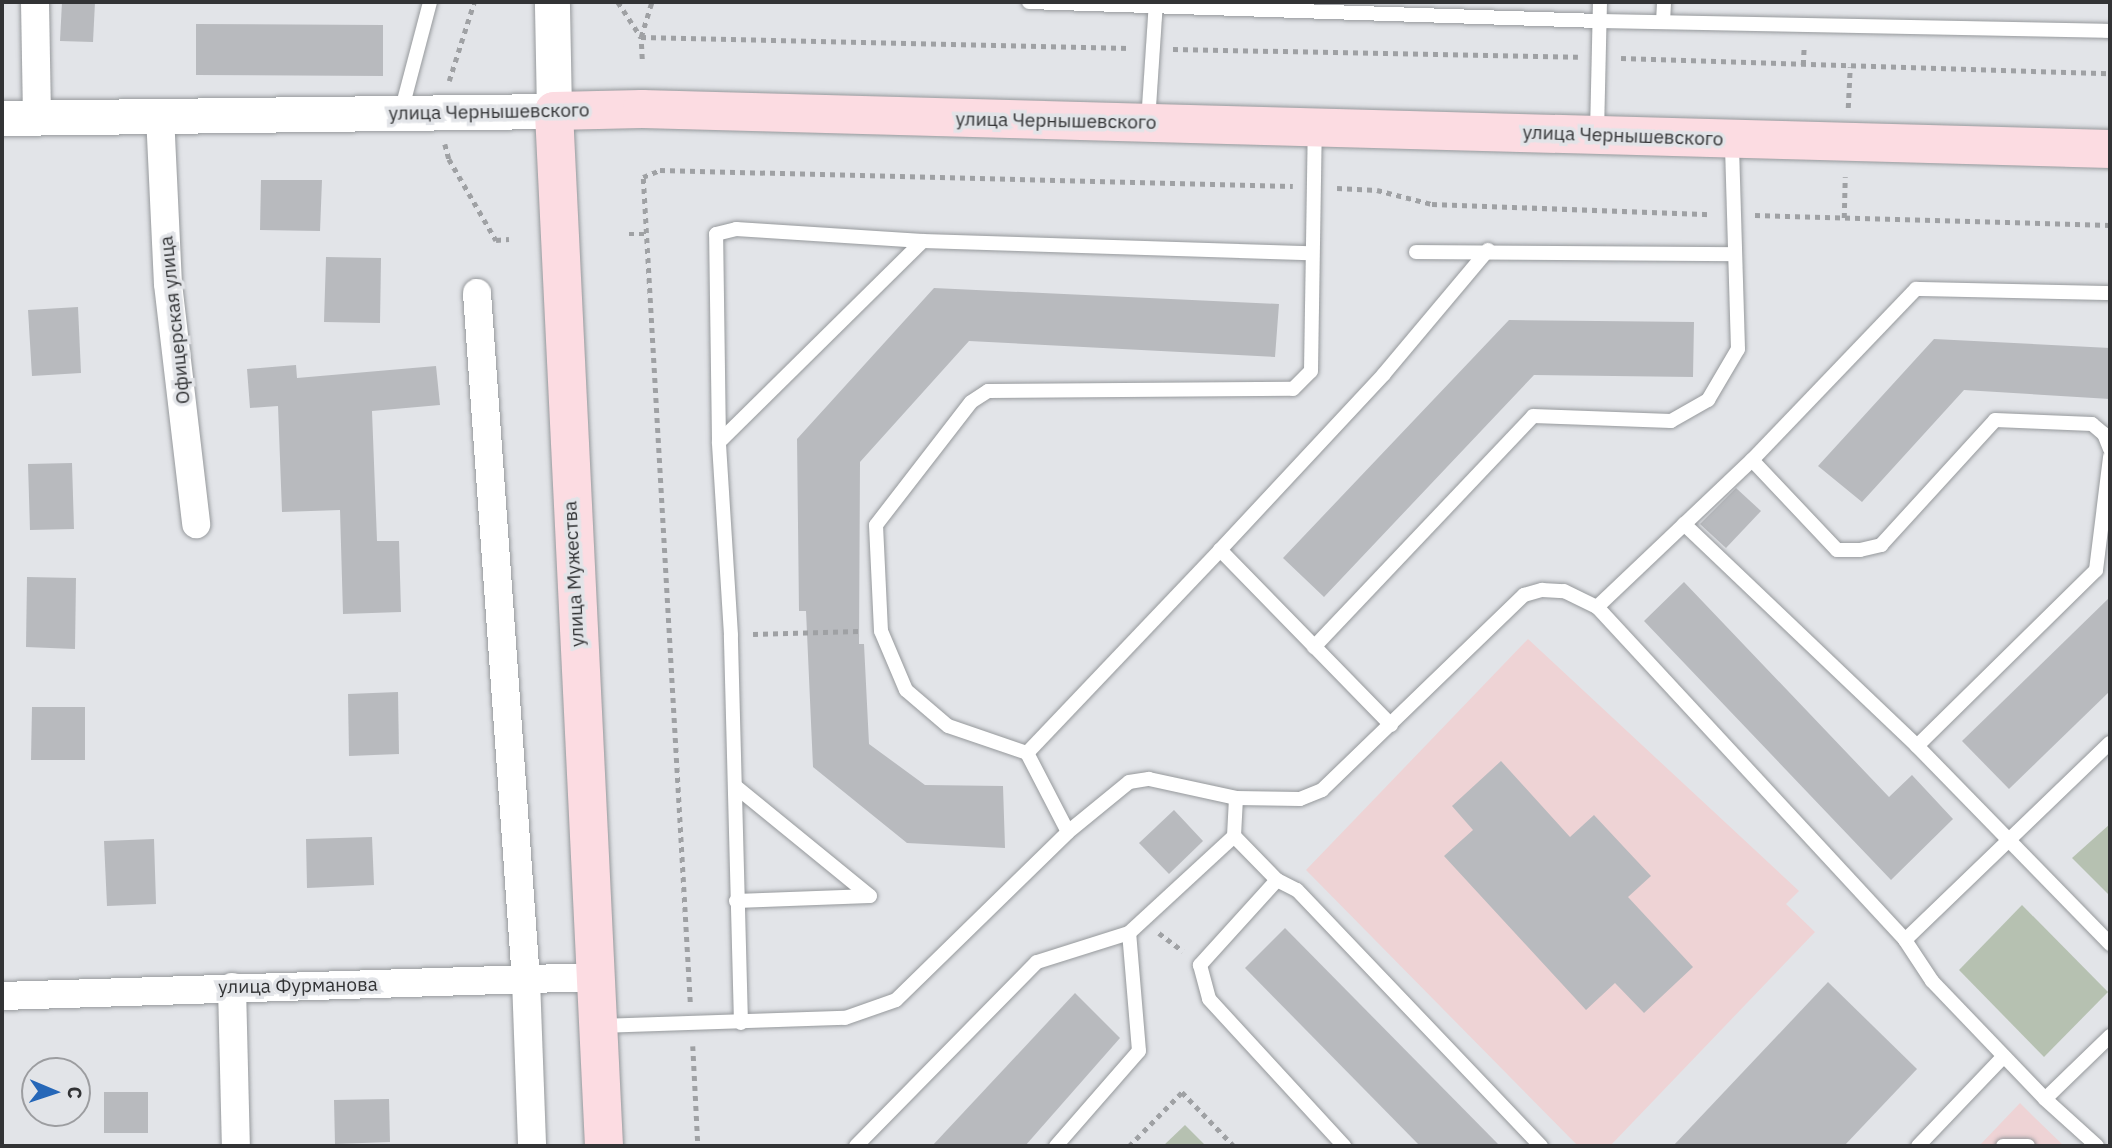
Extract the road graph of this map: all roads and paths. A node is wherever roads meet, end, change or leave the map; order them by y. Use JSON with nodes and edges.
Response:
{"nodes":[{"id":1,"x":35,"y":2,"type":"edge"},
{"id":2,"x":430,"y":2,"type":"edge"},
{"id":3,"x":474,"y":2,"type":"edge"},
{"id":4,"x":552,"y":2,"type":"edge"},
{"id":5,"x":618,"y":2,"type":"edge"},
{"id":6,"x":652,"y":2,"type":"edge"},
{"id":7,"x":1030,"y":2,"type":"edge"},
{"id":8,"x":1600,"y":2,"type":"edge"},
{"id":9,"x":1664,"y":2,"type":"edge"},
{"id":10,"x":1156,"y":4,"type":"edge"},
{"id":11,"x":1600,"y":21,"type":"junction"},
{"id":12,"x":1663,"y":22,"type":"junction"},
{"id":13,"x":2110,"y":31,"type":"edge"},
{"id":14,"x":641,"y":37,"type":"junction"},
{"id":15,"x":1151,"y":48,"type":"junction"},
{"id":16,"x":1599,"y":58,"type":"junction"},
{"id":17,"x":642,"y":59,"type":"dead end"},
{"id":18,"x":1850,"y":67,"type":"junction"},
{"id":19,"x":2110,"y":73,"type":"edge"},
{"id":20,"x":446,"y":90,"type":"dead end"},
{"id":21,"x":554,"y":111,"type":"junction"},
{"id":22,"x":1848,"y":113,"type":"dead end"},
{"id":23,"x":37,"y":114,"type":"junction"},
{"id":24,"x":401,"y":114,"type":"junction"},
{"id":25,"x":160,"y":115,"type":"junction"},
{"id":26,"x":2,"y":118,"type":"edge"},
{"id":27,"x":1148,"y":123,"type":"junction"},
{"id":28,"x":1315,"y":126,"type":"junction"},
{"id":29,"x":1597,"y":134,"type":"junction"},
{"id":30,"x":1732,"y":139,"type":"junction"},
{"id":31,"x":445,"y":143,"type":"dead end"},
{"id":32,"x":2110,"y":149,"type":"edge"},
{"id":33,"x":1845,"y":177,"type":"dead end"},
{"id":34,"x":1313,"y":186,"type":"junction"},
{"id":35,"x":1732,"y":215,"type":"junction"},
{"id":36,"x":1844,"y":218,"type":"junction"},
{"id":37,"x":2110,"y":225,"type":"edge"},
{"id":38,"x":629,"y":234,"type":"dead end"},
{"id":39,"x":645,"y":234,"type":"junction"},
{"id":40,"x":509,"y":239,"type":"dead end"},
{"id":41,"x":923,"y":241,"type":"junction"},
{"id":42,"x":1488,"y":250,"type":"junction"},
{"id":43,"x":1416,"y":252,"type":"dead end"},
{"id":44,"x":1310,"y":253,"type":"junction"},
{"id":45,"x":1735,"y":254,"type":"junction"},
{"id":46,"x":477,"y":293,"type":"dead end"},
{"id":47,"x":2110,"y":293,"type":"edge"},
{"id":48,"x":719,"y":442,"type":"junction"},
{"id":49,"x":2110,"y":449,"type":"edge"},
{"id":50,"x":2110,"y":457,"type":"edge"},
{"id":51,"x":1752,"y":460,"type":"junction"},
{"id":52,"x":196,"y":524,"type":"dead end"},
{"id":53,"x":1684,"y":524,"type":"junction"},
{"id":54,"x":1220,"y":550,"type":"junction"},
{"id":55,"x":1597,"y":607,"type":"junction"},
{"id":56,"x":881,"y":631,"type":"junction"},
{"id":57,"x":731,"y":635,"type":"junction"},
{"id":58,"x":1314,"y":647,"type":"junction"},
{"id":59,"x":1391,"y":724,"type":"junction"},
{"id":60,"x":2110,"y":743,"type":"edge"},
{"id":61,"x":1917,"y":746,"type":"junction"},
{"id":62,"x":1027,"y":753,"type":"junction"},
{"id":63,"x":734,"y":786,"type":"junction"},
{"id":64,"x":1237,"y":798,"type":"junction"},
{"id":65,"x":1068,"y":832,"type":"junction"},
{"id":66,"x":1234,"y":836,"type":"junction"},
{"id":67,"x":2007,"y":839,"type":"junction"},
{"id":68,"x":1277,"y":880,"type":"junction"},
{"id":69,"x":736,"y":901,"type":"junction"},
{"id":70,"x":1139,"y":918,"type":"junction"},
{"id":71,"x":1129,"y":933,"type":"junction"},
{"id":72,"x":1905,"y":940,"type":"junction"},
{"id":73,"x":2110,"y":944,"type":"edge"},
{"id":74,"x":1200,"y":965,"type":"junction"},
{"id":75,"x":595,"y":977,"type":"junction"},
{"id":76,"x":526,"y":980,"type":"junction"},
{"id":77,"x":232,"y":988,"type":"junction"},
{"id":78,"x":2,"y":996,"type":"edge"},
{"id":79,"x":691,"y":1023,"type":"junction"},
{"id":80,"x":741,"y":1023,"type":"junction"},
{"id":81,"x":598,"y":1026,"type":"junction"},
{"id":82,"x":2110,"y":1036,"type":"edge"},
{"id":83,"x":2004,"y":1056,"type":"junction"},
{"id":84,"x":2045,"y":1099,"type":"junction"},
{"id":85,"x":236,"y":1146,"type":"edge"},
{"id":86,"x":532,"y":1146,"type":"edge"},
{"id":87,"x":604,"y":1146,"type":"edge"},
{"id":88,"x":698,"y":1146,"type":"edge"},
{"id":89,"x":856,"y":1146,"type":"edge"},
{"id":90,"x":1056,"y":1146,"type":"edge"},
{"id":91,"x":1129,"y":1146,"type":"edge"},
{"id":92,"x":1234,"y":1146,"type":"edge"},
{"id":93,"x":1344,"y":1146,"type":"edge"},
{"id":94,"x":1541,"y":1146,"type":"edge"},
{"id":95,"x":1918,"y":1146,"type":"edge"},
{"id":96,"x":2003,"y":1146,"type":"edge"},
{"id":97,"x":2028,"y":1146,"type":"edge"},
{"id":98,"x":2097,"y":1146,"type":"edge"}],
"edges":[{"from":1,"to":23,"type":"street"},
{"from":2,"to":24,"type":"lane"},
{"from":3,"to":20,"type":"path"},
{"from":4,"to":21,"type":"street","name":"улица Мужества"},
{"from":5,"to":14,"type":"path"},
{"from":6,"to":14,"type":"path"},
{"from":7,"to":10,"type":"lane"},
{"from":8,"to":11,"type":"lane"},
{"from":9,"to":12,"type":"lane"},
{"from":10,"to":11,"type":"lane"},
{"from":10,"to":15,"type":"lane"},
{"from":11,"to":12,"type":"lane"},
{"from":11,"to":16,"type":"lane"},
{"from":12,"to":13,"type":"lane"},
{"from":14,"to":15,"type":"path"},
{"from":14,"to":17,"type":"path"},
{"from":15,"to":16,"type":"path"},
{"from":15,"to":27,"type":"lane"},
{"from":16,"to":18,"type":"path"},
{"from":16,"to":29,"type":"lane"},
{"from":18,"to":19,"type":"path"},
{"from":18,"to":22,"type":"path"},
{"from":21,"to":24,"type":"street","name":"улица Чернышевского"},
{"from":21,"to":27,"type":"main road","name":"улица Чернышевского"},
{"from":21,"to":75,"type":"main road","name":"улица Мужества"},
{"from":23,"to":25,"type":"street","name":"улица Чернышевского"},
{"from":23,"to":26,"type":"street","name":"улица Чернышевского"},
{"from":24,"to":25,"type":"street","name":"улица Чернышевского"},
{"from":25,"to":52,"type":"street","name":"Офицерская улица"},
{"from":27,"to":28,"type":"main road","name":"улица Чернышевского"},
{"from":28,"to":29,"type":"main road","name":"улица Чернышевского"},
{"from":28,"to":34,"type":"lane"},
{"from":29,"to":30,"type":"main road","name":"улица Чернышевского"},
{"from":30,"to":32,"type":"main road","name":"улица Чернышевского"},
{"from":30,"to":35,"type":"lane"},
{"from":31,"to":40,"type":"path"},
{"from":33,"to":36,"type":"path"},
{"from":34,"to":35,"type":"path"},
{"from":34,"to":39,"type":"path"},
{"from":34,"to":44,"type":"lane"},
{"from":35,"to":36,"type":"path"},
{"from":35,"to":45,"type":"lane"},
{"from":36,"to":37,"type":"path"},
{"from":38,"to":39,"type":"path"},
{"from":39,"to":79,"type":"path"},
{"from":41,"to":44,"type":"lane"},
{"from":41,"to":48,"type":"lane"},
{"from":41,"to":48,"type":"lane"},
{"from":42,"to":43,"type":"lane"},
{"from":42,"to":45,"type":"lane"},
{"from":42,"to":54,"type":"lane"},
{"from":44,"to":56,"type":"lane"},
{"from":45,"to":58,"type":"lane"},
{"from":46,"to":76,"type":"street"},
{"from":47,"to":51,"type":"lane"},
{"from":48,"to":57,"type":"lane"},
{"from":49,"to":51,"type":"lane"},
{"from":50,"to":61,"type":"lane"},
{"from":51,"to":53,"type":"lane"},
{"from":53,"to":55,"type":"lane"},
{"from":53,"to":61,"type":"lane"},
{"from":54,"to":58,"type":"lane"},
{"from":54,"to":62,"type":"lane"},
{"from":55,"to":59,"type":"lane"},
{"from":55,"to":72,"type":"lane"},
{"from":56,"to":57,"type":"path"},
{"from":56,"to":62,"type":"lane"},
{"from":57,"to":63,"type":"lane"},
{"from":58,"to":59,"type":"lane"},
{"from":59,"to":64,"type":"lane"},
{"from":60,"to":67,"type":"lane"},
{"from":61,"to":67,"type":"lane"},
{"from":62,"to":65,"type":"lane"},
{"from":63,"to":69,"type":"lane"},
{"from":63,"to":69,"type":"lane"},
{"from":64,"to":65,"type":"lane"},
{"from":64,"to":66,"type":"lane"},
{"from":65,"to":80,"type":"lane"},
{"from":66,"to":68,"type":"lane"},
{"from":66,"to":70,"type":"lane"},
{"from":67,"to":72,"type":"lane"},
{"from":67,"to":73,"type":"lane"},
{"from":68,"to":74,"type":"lane"},
{"from":68,"to":94,"type":"lane"},
{"from":69,"to":80,"type":"lane"},
{"from":70,"to":71,"type":"lane"},
{"from":70,"to":74,"type":"path"},
{"from":71,"to":89,"type":"lane"},
{"from":71,"to":90,"type":"lane"},
{"from":72,"to":83,"type":"lane"},
{"from":74,"to":93,"type":"lane"},
{"from":75,"to":76,"type":"street","name":"улица Фурманова"},
{"from":75,"to":81,"type":"main road","name":"улица Мужества"},
{"from":76,"to":77,"type":"street","name":"улица Фурманова"},
{"from":76,"to":86,"type":"street"},
{"from":77,"to":78,"type":"street","name":"улица Фурманова"},
{"from":77,"to":85,"type":"street"},
{"from":79,"to":80,"type":"lane"},
{"from":79,"to":81,"type":"lane"},
{"from":79,"to":88,"type":"path"},
{"from":81,"to":87,"type":"main road","name":"улица Мужества"},
{"from":82,"to":84,"type":"lane"},
{"from":83,"to":84,"type":"lane"},
{"from":83,"to":95,"type":"lane"},
{"from":84,"to":98,"type":"lane"},
{"from":91,"to":92,"type":"path"},
{"from":96,"to":97,"type":"lane"}]}
